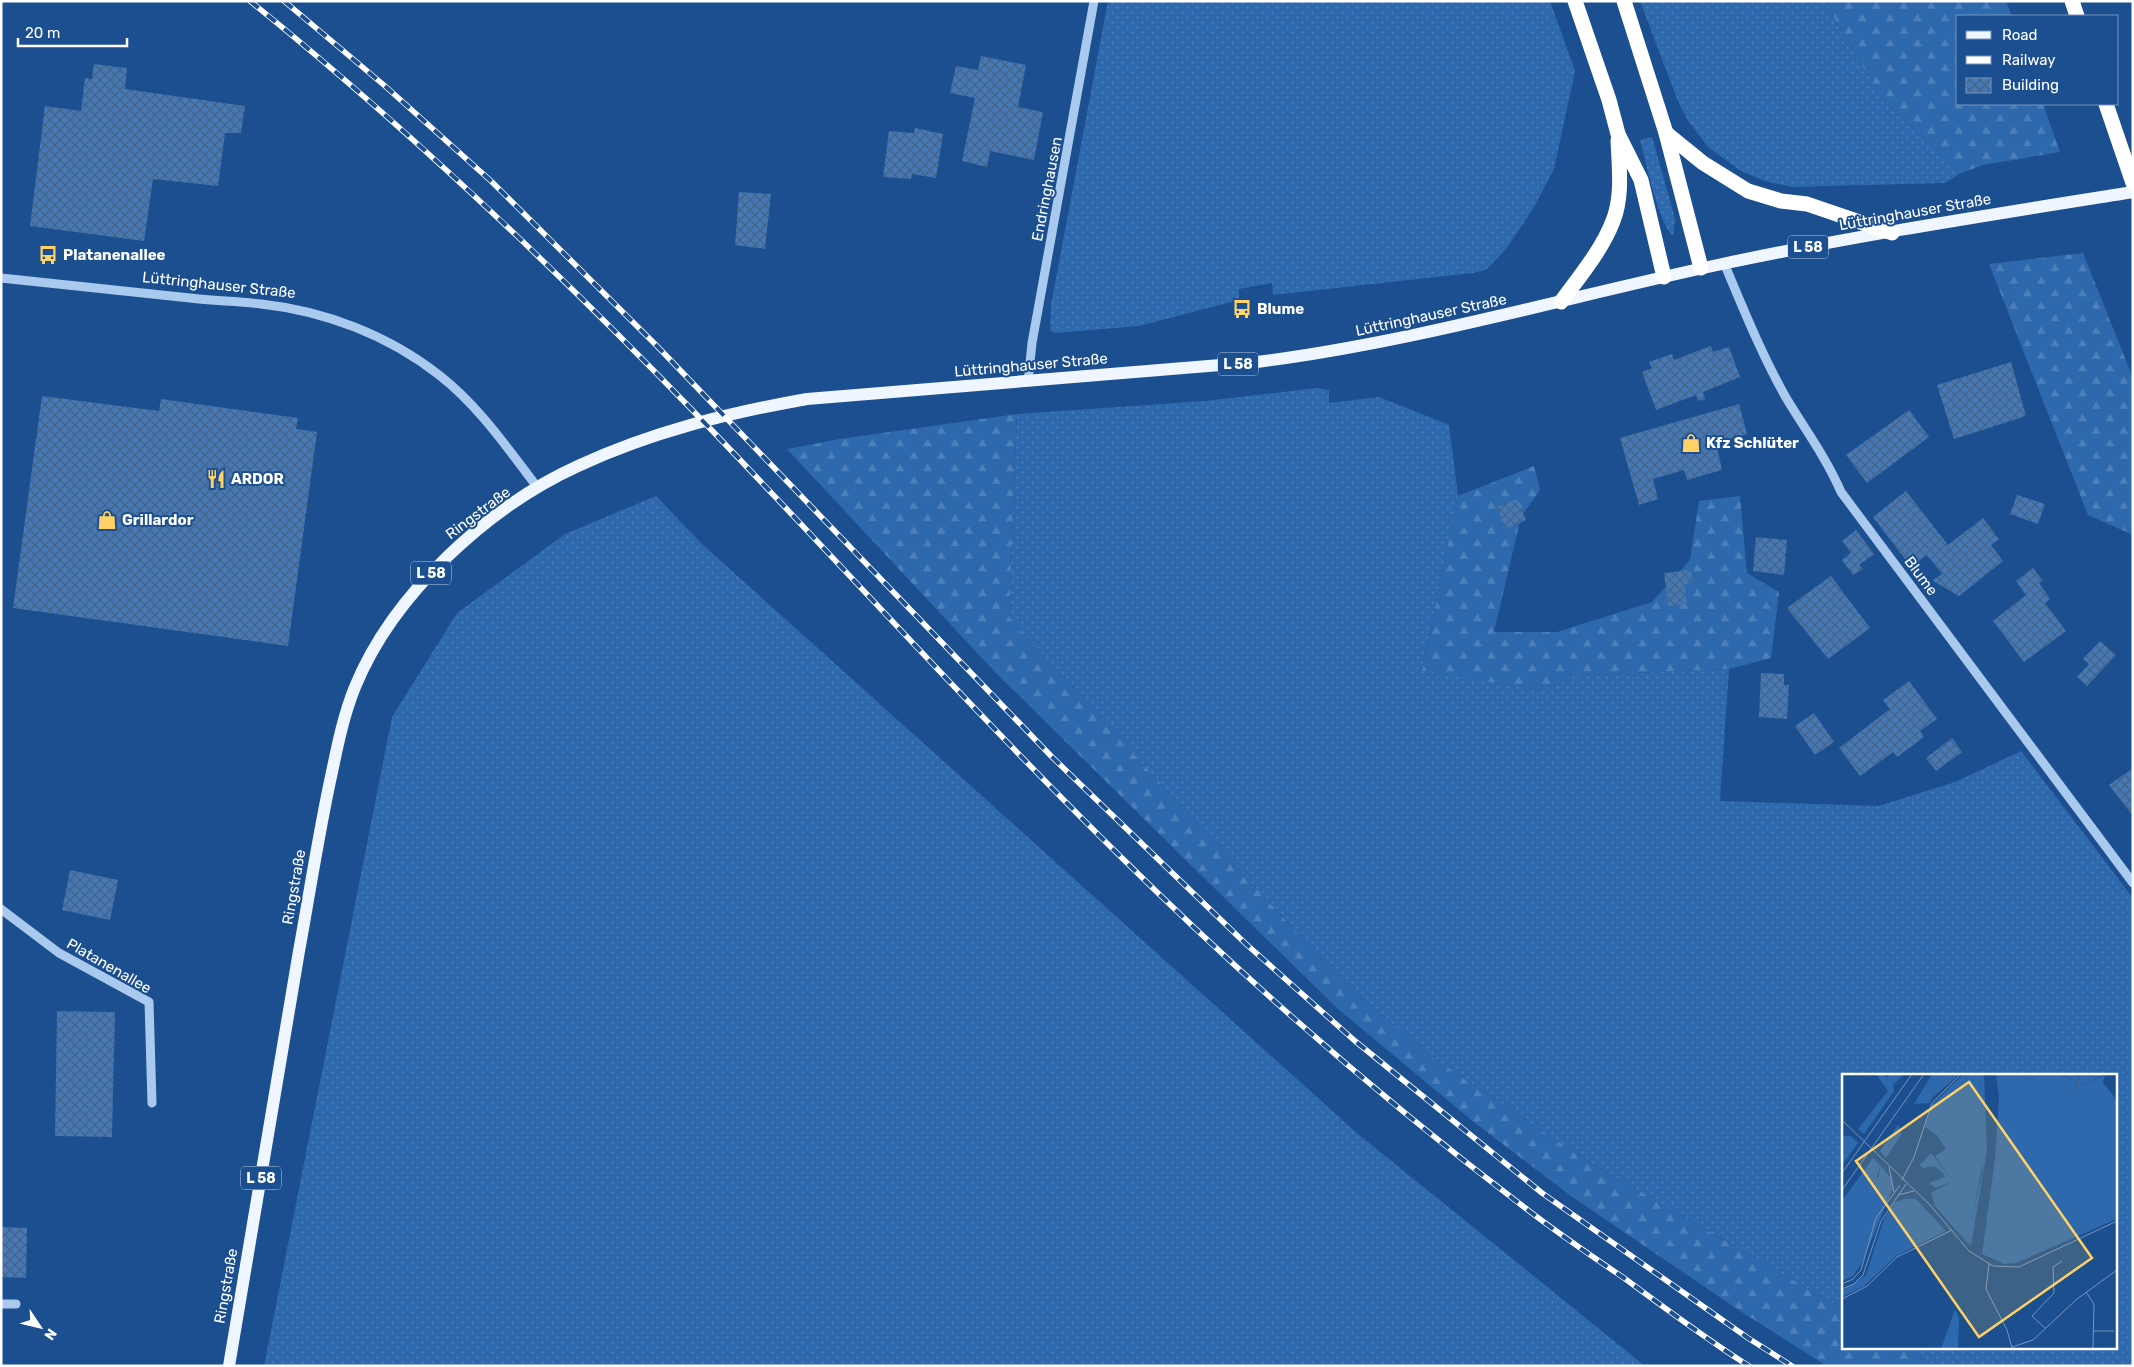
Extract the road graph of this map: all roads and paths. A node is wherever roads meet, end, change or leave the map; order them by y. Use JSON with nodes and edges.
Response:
{"nodes":[{"id":1,"x":1094,"y":1,"type":"edge"},
{"id":2,"x":1575,"y":1,"type":"edge"},
{"id":3,"x":1624,"y":1,"type":"edge"},
{"id":4,"x":2072,"y":1,"type":"edge"},
{"id":5,"x":2077,"y":15,"type":"edge"},
{"id":6,"x":2106,"y":105,"type":"edge"},
{"id":7,"x":1666,"y":132,"type":"junction"},
{"id":8,"x":1618,"y":134,"type":"junction"},
{"id":9,"x":2133,"y":182,"type":"edge"},
{"id":10,"x":2133,"y":192,"type":"edge"},
{"id":11,"x":1892,"y":232,"type":"junction"},
{"id":12,"x":1724,"y":263,"type":"junction"},
{"id":13,"x":1701,"y":268,"type":"junction"},
{"id":14,"x":1664,"y":277,"type":"junction"},
{"id":15,"x":1,"y":278,"type":"edge"},
{"id":16,"x":1561,"y":302,"type":"junction"},
{"id":17,"x":1028,"y":382,"type":"junction"},
{"id":18,"x":538,"y":488,"type":"junction"},
{"id":19,"x":2133,"y":883,"type":"edge"},
{"id":20,"x":1,"y":909,"type":"edge"},
{"id":21,"x":152,"y":1103,"type":"dead end"},
{"id":22,"x":1,"y":1304,"type":"edge"},
{"id":23,"x":16,"y":1304,"type":"dead end"},
{"id":24,"x":229,"y":1366,"type":"edge"}],
"edges":[{"from":1,"to":17,"type":"street","name":"Endringhausen"},
{"from":2,"to":8,"type":"highway"},
{"from":3,"to":7,"type":"highway"},
{"from":4,"to":5,"type":"highway"},
{"from":6,"to":9,"type":"highway"},
{"from":7,"to":11,"type":"highway"},
{"from":7,"to":13,"type":"highway"},
{"from":8,"to":14,"type":"highway"},
{"from":8,"to":16,"type":"highway"},
{"from":10,"to":11,"type":"main road","name":"Lüttringhauser Straße","number":"L 58"},
{"from":11,"to":12,"type":"main road","name":"Lüttringhauser Straße","number":"L 58"},
{"from":12,"to":13,"type":"main road","name":"Lüttringhauser Straße","number":"L 58"},
{"from":12,"to":19,"type":"street","name":"Blume"},
{"from":13,"to":14,"type":"main road","name":"Lüttringhauser Straße","number":"L 58"},
{"from":14,"to":16,"type":"main road","name":"Lüttringhauser Straße","number":"L 58"},
{"from":15,"to":18,"type":"street","name":"Lüttringhauser Straße"},
{"from":16,"to":17,"type":"main road","name":"Lüttringhauser Straße","number":"L 58"},
{"from":17,"to":18,"type":"main road","name":"Lüttringhauser Straße","number":"L 58"},
{"from":18,"to":24,"type":"main road","name":"Ringstraße","number":"L 58"},
{"from":20,"to":21,"type":"street","name":"Platanenallee"},
{"from":22,"to":23,"type":"street"}]}
